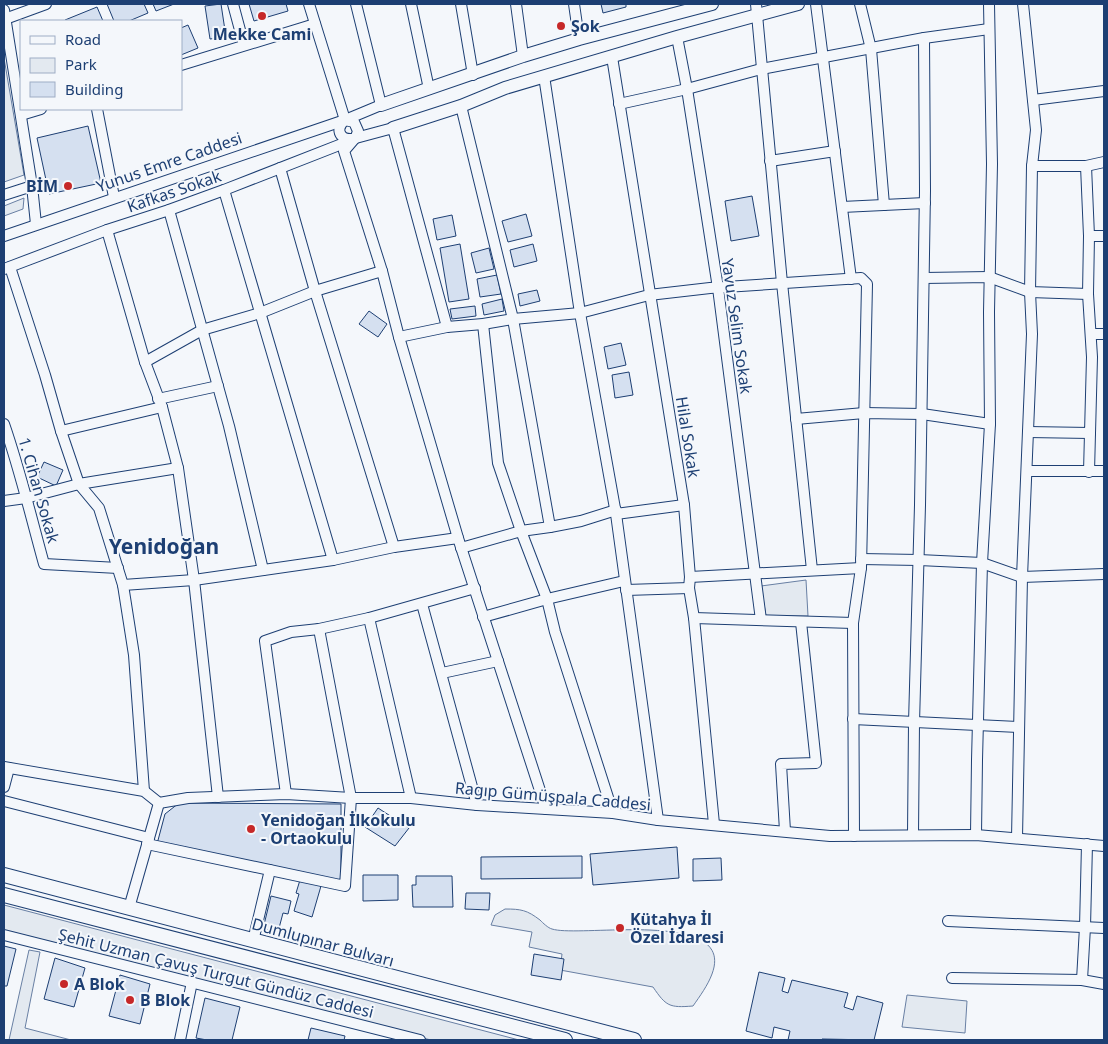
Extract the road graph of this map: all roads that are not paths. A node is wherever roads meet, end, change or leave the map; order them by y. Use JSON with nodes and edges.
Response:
{"nodes":[{"id":1,"x":46,"y":4,"type":"edge"},
{"id":2,"x":233,"y":4,"type":"edge"},
{"id":3,"x":310,"y":4,"type":"edge"},
{"id":4,"x":356,"y":4,"type":"edge"},
{"id":5,"x":411,"y":4,"type":"edge"},
{"id":6,"x":461,"y":4,"type":"edge"},
{"id":7,"x":516,"y":4,"type":"edge"},
{"id":8,"x":574,"y":4,"type":"edge"},
{"id":9,"x":712,"y":4,"type":"edge"},
{"id":10,"x":798,"y":4,"type":"edge"},
{"id":11,"x":816,"y":4,"type":"edge"},
{"id":12,"x":860,"y":4,"type":"edge"},
{"id":13,"x":989,"y":4,"type":"edge"},
{"id":14,"x":1023,"y":4,"type":"edge"},
{"id":15,"x":756,"y":10,"type":"edge"},
{"id":16,"x":4,"y":14,"type":"edge"},
{"id":17,"x":315,"y":24,"type":"junction"},
{"id":18,"x":990,"y":29,"type":"junction"},
{"id":19,"x":677,"y":37,"type":"junction"},
{"id":20,"x":924,"y":38,"type":"junction"},
{"id":21,"x":578,"y":39,"type":"junction"},
{"id":22,"x":244,"y":46,"type":"junction"},
{"id":23,"x":7,"y":49,"type":"edge"},
{"id":24,"x":870,"y":49,"type":"junction"},
{"id":25,"x":523,"y":56,"type":"junction"},
{"id":26,"x":612,"y":57,"type":"junction"},
{"id":27,"x":822,"y":57,"type":"junction"},
{"id":28,"x":182,"y":65,"type":"edge"},
{"id":29,"x":761,"y":69,"type":"junction"},
{"id":30,"x":473,"y":74,"type":"junction"},
{"id":31,"x":544,"y":76,"type":"junction"},
{"id":32,"x":429,"y":89,"type":"junction"},
{"id":33,"x":687,"y":89,"type":"junction"},
{"id":34,"x":1104,"y":91,"type":"edge"},
{"id":35,"x":1033,"y":100,"type":"junction"},
{"id":36,"x":620,"y":104,"type":"junction"},
{"id":37,"x":381,"y":105,"type":"junction"},
{"id":38,"x":461,"y":106,"type":"junction"},
{"id":39,"x":38,"y":110,"type":"edge"},
{"id":40,"x":97,"y":110,"type":"edge"},
{"id":41,"x":21,"y":115,"type":"junction"},
{"id":42,"x":345,"y":120,"type":"junction"},
{"id":43,"x":394,"y":128,"type":"junction"},
{"id":44,"x":352,"y":139,"type":"junction"},
{"id":45,"x":835,"y":151,"type":"junction"},
{"id":46,"x":770,"y":161,"type":"junction"},
{"id":47,"x":1104,"y":162,"type":"edge"},
{"id":48,"x":1032,"y":166,"type":"junction"},
{"id":49,"x":1086,"y":166,"type":"junction"},
{"id":50,"x":280,"y":168,"type":"junction"},
{"id":51,"x":32,"y":186,"type":"junction"},
{"id":52,"x":224,"y":190,"type":"junction"},
{"id":53,"x":4,"y":195,"type":"edge"},
{"id":54,"x":114,"y":197,"type":"junction"},
{"id":55,"x":925,"y":203,"type":"junction"},
{"id":56,"x":884,"y":205,"type":"junction"},
{"id":57,"x":842,"y":207,"type":"junction"},
{"id":58,"x":169,"y":210,"type":"junction"},
{"id":59,"x":36,"y":224,"type":"junction"},
{"id":60,"x":107,"y":230,"type":"junction"},
{"id":61,"x":4,"y":236,"type":"edge"},
{"id":62,"x":1089,"y":236,"type":"junction"},
{"id":63,"x":1104,"y":236,"type":"edge"},
{"id":64,"x":7,"y":268,"type":"edge"},
{"id":65,"x":382,"y":271,"type":"junction"},
{"id":66,"x":989,"y":277,"type":"junction"},
{"id":67,"x":924,"y":278,"type":"junction"},
{"id":68,"x":851,"y":279,"type":"junction"},
{"id":69,"x":782,"y":283,"type":"junction"},
{"id":70,"x":718,"y":288,"type":"junction"},
{"id":71,"x":315,"y":291,"type":"junction"},
{"id":72,"x":1030,"y":292,"type":"junction"},
{"id":73,"x":1088,"y":294,"type":"junction"},
{"id":74,"x":649,"y":295,"type":"junction"},
{"id":75,"x":260,"y":312,"type":"junction"},
{"id":76,"x":580,"y":313,"type":"junction"},
{"id":77,"x":513,"y":319,"type":"junction"},
{"id":78,"x":483,"y":324,"type":"junction"},
{"id":79,"x":448,"y":327,"type":"junction"},
{"id":80,"x":202,"y":330,"type":"junction"},
{"id":81,"x":1091,"y":334,"type":"junction"},
{"id":82,"x":1104,"y":334,"type":"edge"},
{"id":83,"x":398,"y":336,"type":"junction"},
{"id":84,"x":145,"y":362,"type":"junction"},
{"id":85,"x":218,"y":386,"type":"junction"},
{"id":86,"x":160,"y":403,"type":"junction"},
{"id":87,"x":864,"y":413,"type":"junction"},
{"id":88,"x":922,"y":414,"type":"junction"},
{"id":89,"x":796,"y":419,"type":"junction"},
{"id":90,"x":4,"y":424,"type":"edge"},
{"id":91,"x":990,"y":424,"type":"junction"},
{"id":92,"x":61,"y":431,"type":"junction"},
{"id":93,"x":1028,"y":432,"type":"junction"},
{"id":94,"x":1090,"y":433,"type":"junction"},
{"id":95,"x":178,"y":468,"type":"junction"},
{"id":96,"x":1028,"y":471,"type":"junction"},
{"id":97,"x":1104,"y":471,"type":"edge"},
{"id":98,"x":1089,"y":472,"type":"junction"},
{"id":99,"x":79,"y":484,"type":"junction"},
{"id":100,"x":26,"y":498,"type":"junction"},
{"id":101,"x":4,"y":501,"type":"edge"},
{"id":102,"x":684,"y":506,"type":"junction"},
{"id":103,"x":616,"y":512,"type":"junction"},
{"id":104,"x":550,"y":527,"type":"junction"},
{"id":105,"x":522,"y":531,"type":"junction"},
{"id":106,"x":459,"y":543,"type":"junction"},
{"id":107,"x":394,"y":547,"type":"junction"},
{"id":108,"x":333,"y":560,"type":"junction"},
{"id":109,"x":919,"y":560,"type":"junction"},
{"id":110,"x":982,"y":563,"type":"junction"},
{"id":111,"x":861,"y":564,"type":"junction"},
{"id":112,"x":118,"y":568,"type":"junction"},
{"id":113,"x":262,"y":570,"type":"junction"},
{"id":114,"x":812,"y":570,"type":"junction"},
{"id":115,"x":754,"y":573,"type":"junction"},
{"id":116,"x":1104,"y":574,"type":"edge"},
{"id":117,"x":690,"y":577,"type":"junction"},
{"id":118,"x":1022,"y":577,"type":"junction"},
{"id":119,"x":194,"y":580,"type":"junction"},
{"id":120,"x":123,"y":585,"type":"junction"},
{"id":121,"x":625,"y":586,"type":"junction"},
{"id":122,"x":475,"y":588,"type":"junction"},
{"id":123,"x":688,"y":588,"type":"junction"},
{"id":124,"x":547,"y":599,"type":"junction"},
{"id":125,"x":422,"y":604,"type":"junction"},
{"id":126,"x":483,"y":617,"type":"junction"},
{"id":127,"x":369,"y":618,"type":"junction"},
{"id":128,"x":694,"y":618,"type":"junction"},
{"id":129,"x":761,"y":620,"type":"junction"},
{"id":130,"x":801,"y":622,"type":"junction"},
{"id":131,"x":853,"y":623,"type":"junction"},
{"id":132,"x":319,"y":629,"type":"junction"},
{"id":133,"x":498,"y":661,"type":"junction"},
{"id":134,"x":442,"y":673,"type":"junction"},
{"id":135,"x":853,"y":719,"type":"junction"},
{"id":136,"x":914,"y":723,"type":"junction"},
{"id":137,"x":978,"y":725,"type":"junction"},
{"id":138,"x":1019,"y":727,"type":"junction"},
{"id":139,"x":6,"y":768,"type":"edge"},
{"id":140,"x":4,"y":788,"type":"edge"},
{"id":141,"x":144,"y":792,"type":"junction"},
{"id":142,"x":286,"y":794,"type":"junction"},
{"id":143,"x":218,"y":797,"type":"junction"},
{"id":144,"x":351,"y":798,"type":"junction"},
{"id":145,"x":411,"y":798,"type":"junction"},
{"id":146,"x":4,"y":800,"type":"edge"},
{"id":147,"x":159,"y":803,"type":"junction"},
{"id":148,"x":477,"y":805,"type":"junction"},
{"id":149,"x":546,"y":809,"type":"junction"},
{"id":150,"x":613,"y":813,"type":"junction"},
{"id":151,"x":658,"y":820,"type":"junction"},
{"id":152,"x":714,"y":824,"type":"junction"},
{"id":153,"x":786,"y":831,"type":"junction"},
{"id":154,"x":976,"y":835,"type":"junction"},
{"id":155,"x":854,"y":836,"type":"junction"},
{"id":156,"x":913,"y":836,"type":"junction"},
{"id":157,"x":1017,"y":838,"type":"junction"},
{"id":158,"x":148,"y":841,"type":"junction"},
{"id":159,"x":1087,"y":844,"type":"junction"},
{"id":160,"x":1104,"y":846,"type":"edge"},
{"id":161,"x":270,"y":870,"type":"junction"},
{"id":162,"x":4,"y":875,"type":"edge"},
{"id":163,"x":4,"y":895,"type":"edge"},
{"id":164,"x":129,"y":908,"type":"junction"},
{"id":165,"x":948,"y":921,"type":"dead end"},
{"id":166,"x":1085,"y":927,"type":"junction"},
{"id":167,"x":1104,"y":928,"type":"edge"},
{"id":168,"x":4,"y":935,"type":"edge"},
{"id":169,"x":253,"y":942,"type":"junction"},
{"id":170,"x":952,"y":978,"type":"dead end"},
{"id":171,"x":1082,"y":980,"type":"junction"},
{"id":172,"x":192,"y":982,"type":"junction"},
{"id":173,"x":1104,"y":984,"type":"edge"},
{"id":174,"x":180,"y":1040,"type":"edge"},
{"id":175,"x":420,"y":1040,"type":"edge"},
{"id":176,"x":565,"y":1040,"type":"edge"},
{"id":177,"x":634,"y":1040,"type":"edge"}],
"edges":[{"from":1,"to":16,"type":"street"},
{"from":2,"to":22,"type":"street"},
{"from":3,"to":17,"type":"street"},
{"from":4,"to":37,"type":"street"},
{"from":5,"to":32,"type":"street"},
{"from":6,"to":30,"type":"street"},
{"from":7,"to":25,"type":"street"},
{"from":8,"to":21,"type":"street"},
{"from":9,"to":21,"type":"street"},
{"from":10,"to":15,"type":"street"},
{"from":11,"to":27,"type":"street"},
{"from":12,"to":24,"type":"street"},
{"from":13,"to":18,"type":"street"},
{"from":14,"to":35,"type":"street"},
{"from":15,"to":19,"type":"street"},
{"from":15,"to":29,"type":"street"},
{"from":16,"to":23,"type":"street"},
{"from":17,"to":22,"type":"street"},
{"from":17,"to":42,"type":"street"},
{"from":18,"to":20,"type":"street"},
{"from":18,"to":66,"type":"street"},
{"from":19,"to":26,"type":"street"},
{"from":19,"to":33,"type":"street","name":"Yavuz Selim Sokak"},
{"from":20,"to":24,"type":"street"},
{"from":20,"to":55,"type":"street"},
{"from":21,"to":25,"type":"street"},
{"from":22,"to":28,"type":"street"},
{"from":23,"to":41,"type":"street"},
{"from":24,"to":27,"type":"street"},
{"from":24,"to":56,"type":"street"},
{"from":25,"to":30,"type":"street"},
{"from":26,"to":31,"type":"street"},
{"from":26,"to":36,"type":"street","name":"Hilal Sokak"},
{"from":27,"to":29,"type":"street"},
{"from":27,"to":45,"type":"street"},
{"from":29,"to":33,"type":"street"},
{"from":29,"to":46,"type":"street"},
{"from":30,"to":32,"type":"street"},
{"from":31,"to":38,"type":"street"},
{"from":31,"to":76,"type":"street"},
{"from":32,"to":37,"type":"street"},
{"from":33,"to":36,"type":"street"},
{"from":33,"to":70,"type":"street","name":"Yavuz Selim Sokak"},
{"from":34,"to":35,"type":"street"},
{"from":35,"to":48,"type":"street"},
{"from":36,"to":74,"type":"street","name":"Hilal Sokak"},
{"from":37,"to":42,"type":"street","name":"Yunus Emre Caddesi"},
{"from":38,"to":43,"type":"street"},
{"from":38,"to":77,"type":"street"},
{"from":39,"to":41,"type":"street"},
{"from":40,"to":54,"type":"street"},
{"from":41,"to":51,"type":"street"},
{"from":42,"to":44,"type":"street"},
{"from":42,"to":54,"type":"street","name":"Yunus Emre Caddesi"},
{"from":43,"to":44,"type":"street","name":"Kafkas Sokak"},
{"from":43,"to":79,"type":"street"},
{"from":44,"to":50,"type":"street","name":"Kafkas Sokak"},
{"from":44,"to":65,"type":"street"},
{"from":45,"to":46,"type":"street"},
{"from":45,"to":57,"type":"street"},
{"from":46,"to":69,"type":"street"},
{"from":47,"to":49,"type":"street"},
{"from":48,"to":49,"type":"street"},
{"from":48,"to":72,"type":"street"},
{"from":49,"to":62,"type":"street"},
{"from":50,"to":52,"type":"street","name":"Kafkas Sokak"},
{"from":50,"to":71,"type":"street"},
{"from":51,"to":53,"type":"street"},
{"from":51,"to":59,"type":"street"},
{"from":52,"to":58,"type":"street","name":"Kafkas Sokak"},
{"from":52,"to":75,"type":"street"},
{"from":54,"to":59,"type":"street","name":"Yunus Emre Caddesi"},
{"from":55,"to":56,"type":"street"},
{"from":55,"to":67,"type":"street"},
{"from":56,"to":57,"type":"street"},
{"from":57,"to":68,"type":"street"},
{"from":58,"to":60,"type":"street","name":"Kafkas Sokak"},
{"from":58,"to":80,"type":"street"},
{"from":59,"to":61,"type":"street","name":"Yunus Emre Caddesi"},
{"from":60,"to":64,"type":"street","name":"Kafkas Sokak"},
{"from":60,"to":84,"type":"street"},
{"from":62,"to":63,"type":"street"},
{"from":62,"to":73,"type":"street"},
{"from":64,"to":92,"type":"street"},
{"from":65,"to":71,"type":"street"},
{"from":65,"to":83,"type":"street"},
{"from":66,"to":67,"type":"street"},
{"from":66,"to":72,"type":"street"},
{"from":66,"to":91,"type":"street"},
{"from":67,"to":88,"type":"street"},
{"from":68,"to":69,"type":"street"},
{"from":68,"to":87,"type":"street"},
{"from":69,"to":70,"type":"street"},
{"from":69,"to":89,"type":"street"},
{"from":70,"to":74,"type":"street"},
{"from":70,"to":115,"type":"street","name":"Yavuz Selim Sokak"},
{"from":71,"to":75,"type":"street"},
{"from":71,"to":107,"type":"street"},
{"from":72,"to":73,"type":"street"},
{"from":72,"to":93,"type":"street"},
{"from":73,"to":81,"type":"street"},
{"from":74,"to":76,"type":"street"},
{"from":74,"to":102,"type":"street","name":"Hilal Sokak"},
{"from":75,"to":80,"type":"street"},
{"from":75,"to":108,"type":"street"},
{"from":76,"to":77,"type":"street"},
{"from":76,"to":103,"type":"street"},
{"from":77,"to":78,"type":"street"},
{"from":77,"to":104,"type":"street"},
{"from":78,"to":79,"type":"street"},
{"from":78,"to":105,"type":"street"},
{"from":79,"to":83,"type":"street"},
{"from":80,"to":84,"type":"street"},
{"from":80,"to":85,"type":"street"},
{"from":81,"to":82,"type":"street"},
{"from":81,"to":94,"type":"street"},
{"from":83,"to":106,"type":"street"},
{"from":84,"to":86,"type":"street"},
{"from":85,"to":86,"type":"street"},
{"from":85,"to":113,"type":"street"},
{"from":86,"to":92,"type":"street"},
{"from":86,"to":95,"type":"street"},
{"from":87,"to":88,"type":"street"},
{"from":87,"to":89,"type":"street"},
{"from":87,"to":111,"type":"street"},
{"from":88,"to":91,"type":"street"},
{"from":88,"to":109,"type":"street"},
{"from":89,"to":114,"type":"street"},
{"from":90,"to":100,"type":"street","name":"1. Cihan Sokak"},
{"from":91,"to":110,"type":"street"},
{"from":92,"to":99,"type":"street"},
{"from":93,"to":94,"type":"street"},
{"from":93,"to":96,"type":"street"},
{"from":94,"to":98,"type":"street"},
{"from":95,"to":99,"type":"street"},
{"from":95,"to":119,"type":"street"},
{"from":96,"to":98,"type":"street"},
{"from":96,"to":118,"type":"street"},
{"from":97,"to":98,"type":"street"},
{"from":99,"to":100,"type":"street"},
{"from":99,"to":112,"type":"street"},
{"from":100,"to":101,"type":"street"},
{"from":100,"to":112,"type":"street","name":"1. Cihan Sokak"},
{"from":102,"to":103,"type":"street"},
{"from":102,"to":117,"type":"street","name":"Hilal Sokak"},
{"from":103,"to":104,"type":"street"},
{"from":103,"to":121,"type":"street"},
{"from":104,"to":105,"type":"street"},
{"from":105,"to":106,"type":"street"},
{"from":105,"to":124,"type":"street"},
{"from":106,"to":107,"type":"street"},
{"from":106,"to":122,"type":"street"},
{"from":107,"to":108,"type":"street"},
{"from":108,"to":113,"type":"street"},
{"from":109,"to":110,"type":"street"},
{"from":109,"to":111,"type":"street"},
{"from":109,"to":136,"type":"street"},
{"from":110,"to":118,"type":"street"},
{"from":110,"to":137,"type":"street"},
{"from":111,"to":114,"type":"street"},
{"from":111,"to":131,"type":"street"},
{"from":112,"to":120,"type":"street"},
{"from":113,"to":119,"type":"street"},
{"from":114,"to":115,"type":"street"},
{"from":115,"to":117,"type":"street"},
{"from":115,"to":129,"type":"street","name":"Yavuz Selim Sokak"},
{"from":116,"to":118,"type":"street"},
{"from":117,"to":123,"type":"street","name":"Hilal Sokak"},
{"from":118,"to":138,"type":"street"},
{"from":119,"to":120,"type":"street"},
{"from":119,"to":143,"type":"street"},
{"from":120,"to":141,"type":"street"},
{"from":121,"to":123,"type":"street"},
{"from":121,"to":124,"type":"street"},
{"from":121,"to":151,"type":"street"},
{"from":122,"to":125,"type":"street"},
{"from":122,"to":126,"type":"street"},
{"from":123,"to":128,"type":"street","name":"Hilal Sokak"},
{"from":124,"to":126,"type":"street"},
{"from":124,"to":150,"type":"street"},
{"from":125,"to":127,"type":"street"},
{"from":125,"to":134,"type":"street"},
{"from":126,"to":133,"type":"street"},
{"from":127,"to":132,"type":"street"},
{"from":127,"to":145,"type":"street"},
{"from":128,"to":129,"type":"street"},
{"from":128,"to":152,"type":"street","name":"Hilal Sokak"},
{"from":129,"to":130,"type":"street"},
{"from":130,"to":131,"type":"street"},
{"from":130,"to":153,"type":"street"},
{"from":131,"to":135,"type":"street"},
{"from":132,"to":142,"type":"street"},
{"from":132,"to":144,"type":"street"},
{"from":133,"to":134,"type":"street"},
{"from":133,"to":149,"type":"street"},
{"from":134,"to":148,"type":"street"},
{"from":135,"to":136,"type":"street"},
{"from":135,"to":155,"type":"street"},
{"from":136,"to":137,"type":"street"},
{"from":136,"to":156,"type":"street"},
{"from":137,"to":138,"type":"street"},
{"from":137,"to":154,"type":"street"},
{"from":138,"to":157,"type":"street"},
{"from":139,"to":140,"type":"street"},
{"from":139,"to":141,"type":"street"},
{"from":141,"to":147,"type":"street"},
{"from":142,"to":143,"type":"street","name":"Ragıp Gümüşpala Caddesi"},
{"from":142,"to":144,"type":"street","name":"Ragıp Gümüşpala Caddesi"},
{"from":143,"to":147,"type":"street","name":"Ragıp Gümüşpala Caddesi"},
{"from":144,"to":145,"type":"street","name":"Ragıp Gümüşpala Caddesi"},
{"from":144,"to":161,"type":"street"},
{"from":145,"to":148,"type":"street","name":"Ragıp Gümüşpala Caddesi"},
{"from":146,"to":158,"type":"street"},
{"from":147,"to":158,"type":"street"},
{"from":148,"to":149,"type":"street","name":"Ragıp Gümüşpala Caddesi"},
{"from":149,"to":150,"type":"street","name":"Ragıp Gümüşpala Caddesi"},
{"from":150,"to":151,"type":"street","name":"Ragıp Gümüşpala Caddesi"},
{"from":151,"to":152,"type":"street","name":"Ragıp Gümüşpala Caddesi"},
{"from":152,"to":153,"type":"street","name":"Ragıp Gümüşpala Caddesi"},
{"from":153,"to":155,"type":"street","name":"Ragıp Gümüşpala Caddesi"},
{"from":154,"to":156,"type":"street","name":"Ragıp Gümüşpala Caddesi"},
{"from":154,"to":157,"type":"street","name":"Ragıp Gümüşpala Caddesi"},
{"from":155,"to":156,"type":"street","name":"Ragıp Gümüşpala Caddesi"},
{"from":157,"to":159,"type":"street","name":"Ragıp Gümüşpala Caddesi"},
{"from":158,"to":161,"type":"street"},
{"from":158,"to":164,"type":"street"},
{"from":159,"to":160,"type":"street","name":"Ragıp Gümüşpala Caddesi"},
{"from":159,"to":166,"type":"street"},
{"from":161,"to":169,"type":"street"},
{"from":162,"to":164,"type":"main road","name":"Dumlupınar Bulvarı"},
{"from":163,"to":176,"type":"main road","name":"Dumlupınar Bulvarı"},
{"from":164,"to":169,"type":"main road","name":"Dumlupınar Bulvarı"},
{"from":165,"to":166,"type":"street"},
{"from":166,"to":167,"type":"street"},
{"from":166,"to":171,"type":"street"},
{"from":168,"to":172,"type":"street","name":"Şehit Uzman Çavuş Turgut Gündüz Caddesi"},
{"from":169,"to":177,"type":"main road","name":"Dumlupınar Bulvarı"},
{"from":170,"to":171,"type":"street"},
{"from":171,"to":173,"type":"street"},
{"from":172,"to":174,"type":"street"},
{"from":172,"to":175,"type":"street","name":"Şehit Uzman Çavuş Turgut Gündüz Caddesi"}]}
